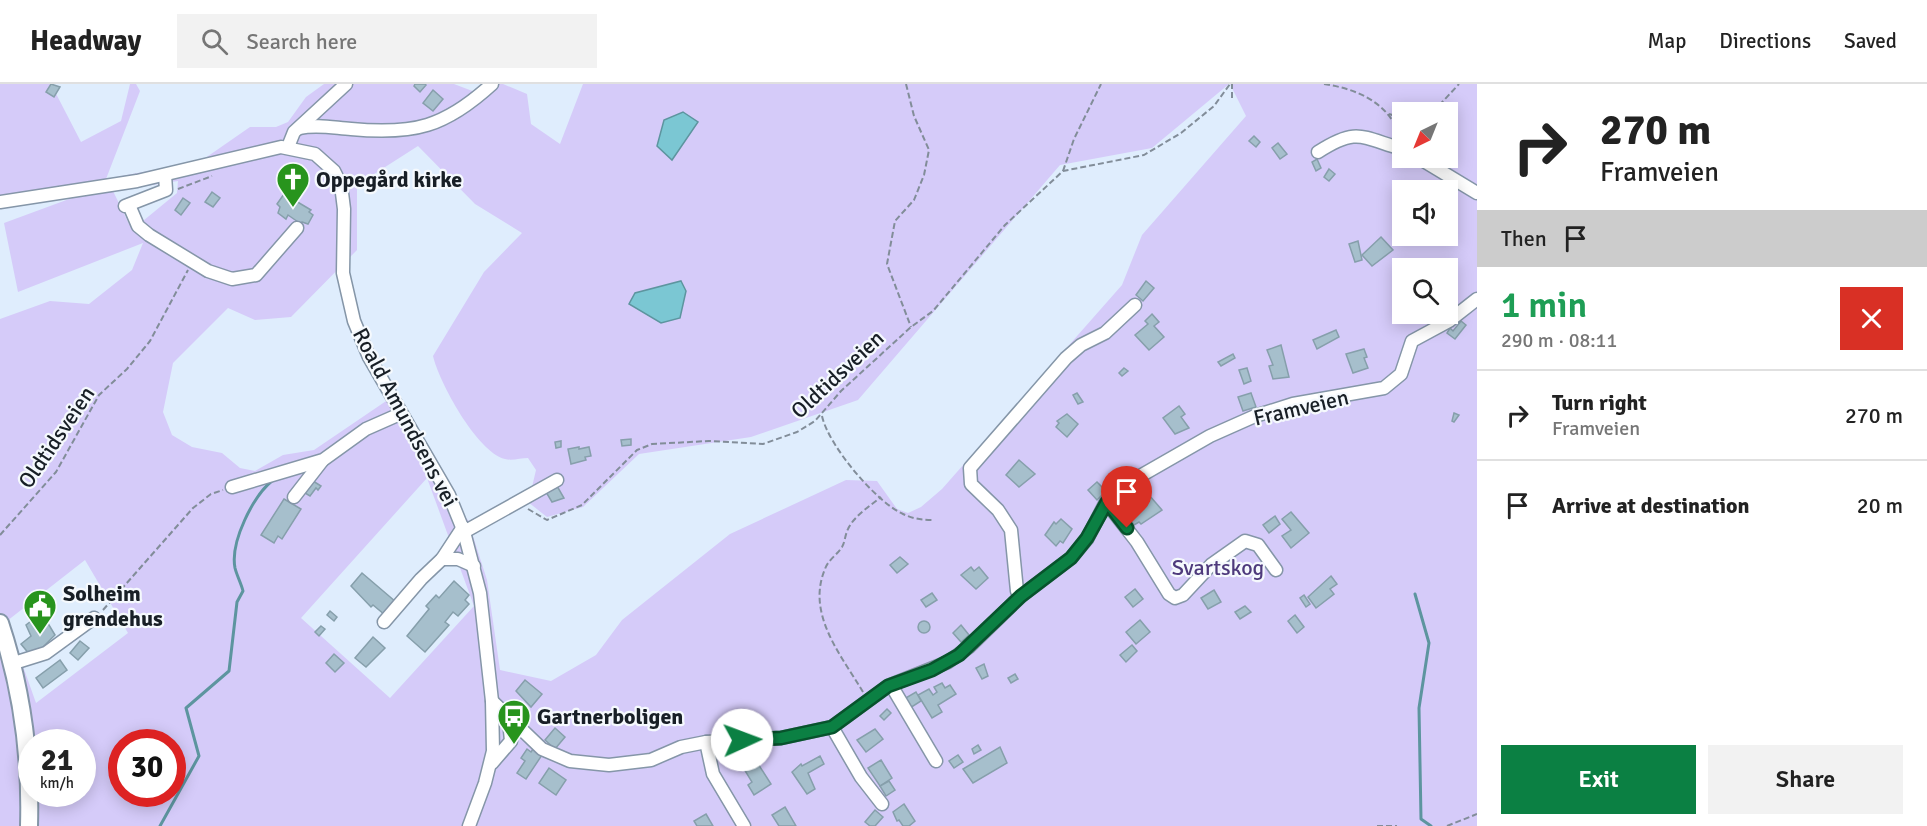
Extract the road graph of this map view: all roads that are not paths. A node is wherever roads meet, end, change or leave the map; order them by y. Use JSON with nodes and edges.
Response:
{"nodes":[{"id":1,"x":346,"y":84,"type":"edge"},
{"id":2,"x":492,"y":84,"type":"edge"},
{"id":3,"x":300,"y":128,"type":"junction"},
{"id":4,"x":1392,"y":146,"type":"edge"},
{"id":5,"x":288,"y":147,"type":"junction"},
{"id":6,"x":1318,"y":152,"type":"dead end"},
{"id":7,"x":1436,"y":168,"type":"edge"},
{"id":8,"x":165,"y":175,"type":"junction"},
{"id":9,"x":1477,"y":193,"type":"edge"},
{"id":10,"x":0,"y":202,"type":"edge"},
{"id":11,"x":297,"y":228,"type":"dead end"},
{"id":12,"x":1477,"y":299,"type":"edge"},
{"id":13,"x":1135,"y":304,"type":"dead end"},
{"id":14,"x":400,"y":414,"type":"junction"},
{"id":15,"x":323,"y":460,"type":"junction"},
{"id":16,"x":557,"y":480,"type":"dead end"},
{"id":17,"x":232,"y":487,"type":"road end"},
{"id":18,"x":294,"y":497,"type":"dead end"},
{"id":19,"x":1107,"y":502,"type":"junction"},
{"id":20,"x":464,"y":530,"type":"junction"},
{"id":21,"x":442,"y":559,"type":"junction"},
{"id":22,"x":474,"y":566,"type":"junction"},
{"id":23,"x":1276,"y":570,"type":"dead end"},
{"id":24,"x":1021,"y":596,"type":"junction"},
{"id":25,"x":94,"y":618,"type":"road end"},
{"id":26,"x":384,"y":622,"type":"dead end"},
{"id":27,"x":0,"y":623,"type":"edge"},
{"id":28,"x":14,"y":663,"type":"junction"},
{"id":29,"x":891,"y":685,"type":"junction"},
{"id":30,"x":492,"y":701,"type":"junction"},
{"id":31,"x":509,"y":720,"type":"junction"},
{"id":32,"x":832,"y":727,"type":"junction"},
{"id":33,"x":706,"y":742,"type":"junction"},
{"id":34,"x":936,"y":760,"type":"dead end"},
{"id":35,"x":491,"y":763,"type":"junction"},
{"id":36,"x":882,"y":804,"type":"dead end"},
{"id":37,"x":467,"y":825,"type":"edge"},
{"id":38,"x":29,"y":826,"type":"edge"},
{"id":39,"x":744,"y":826,"type":"edge"}],
"edges":[{"from":1,"to":3,"type":"street"},
{"from":2,"to":3,"type":"street"},
{"from":3,"to":5,"type":"street"},
{"from":4,"to":6,"type":"street"},
{"from":5,"to":8,"type":"street","name":"Roald Amundsens vei"},
{"from":5,"to":14,"type":"street","name":"Roald Amundsens vei"},
{"from":7,"to":9,"type":"street"},
{"from":8,"to":10,"type":"street","name":"Roald Amundsens vei"},
{"from":8,"to":11,"type":"street"},
{"from":12,"to":19,"type":"street","name":"Framveien"},
{"from":13,"to":24,"type":"street"},
{"from":14,"to":15,"type":"street"},
{"from":14,"to":20,"type":"street","name":"Roald Amundsens vei"},
{"from":15,"to":17,"type":"street"},
{"from":15,"to":18,"type":"street"},
{"from":16,"to":20,"type":"street"},
{"from":19,"to":23,"type":"street"},
{"from":19,"to":24,"type":"street","name":"Framveien"},
{"from":20,"to":21,"type":"street"},
{"from":20,"to":22,"type":"street","name":"Roald Amundsens vei"},
{"from":21,"to":22,"type":"street"},
{"from":21,"to":26,"type":"street"},
{"from":22,"to":30,"type":"street","name":"Roald Amundsens vei"},
{"from":24,"to":29,"type":"street","name":"Framveien"},
{"from":25,"to":28,"type":"street"},
{"from":27,"to":28,"type":"main road"},
{"from":28,"to":38,"type":"main road"},
{"from":29,"to":32,"type":"street","name":"Framveien"},
{"from":29,"to":34,"type":"street"},
{"from":30,"to":31,"type":"street","name":"Framveien"},
{"from":30,"to":35,"type":"street","name":"Roald Amundsens vei"},
{"from":31,"to":33,"type":"street","name":"Framveien"},
{"from":31,"to":35,"type":"street"},
{"from":32,"to":33,"type":"street","name":"Framveien"},
{"from":32,"to":36,"type":"street"},
{"from":33,"to":39,"type":"street"},
{"from":35,"to":37,"type":"street","name":"Roald Amundsens vei"}]}
